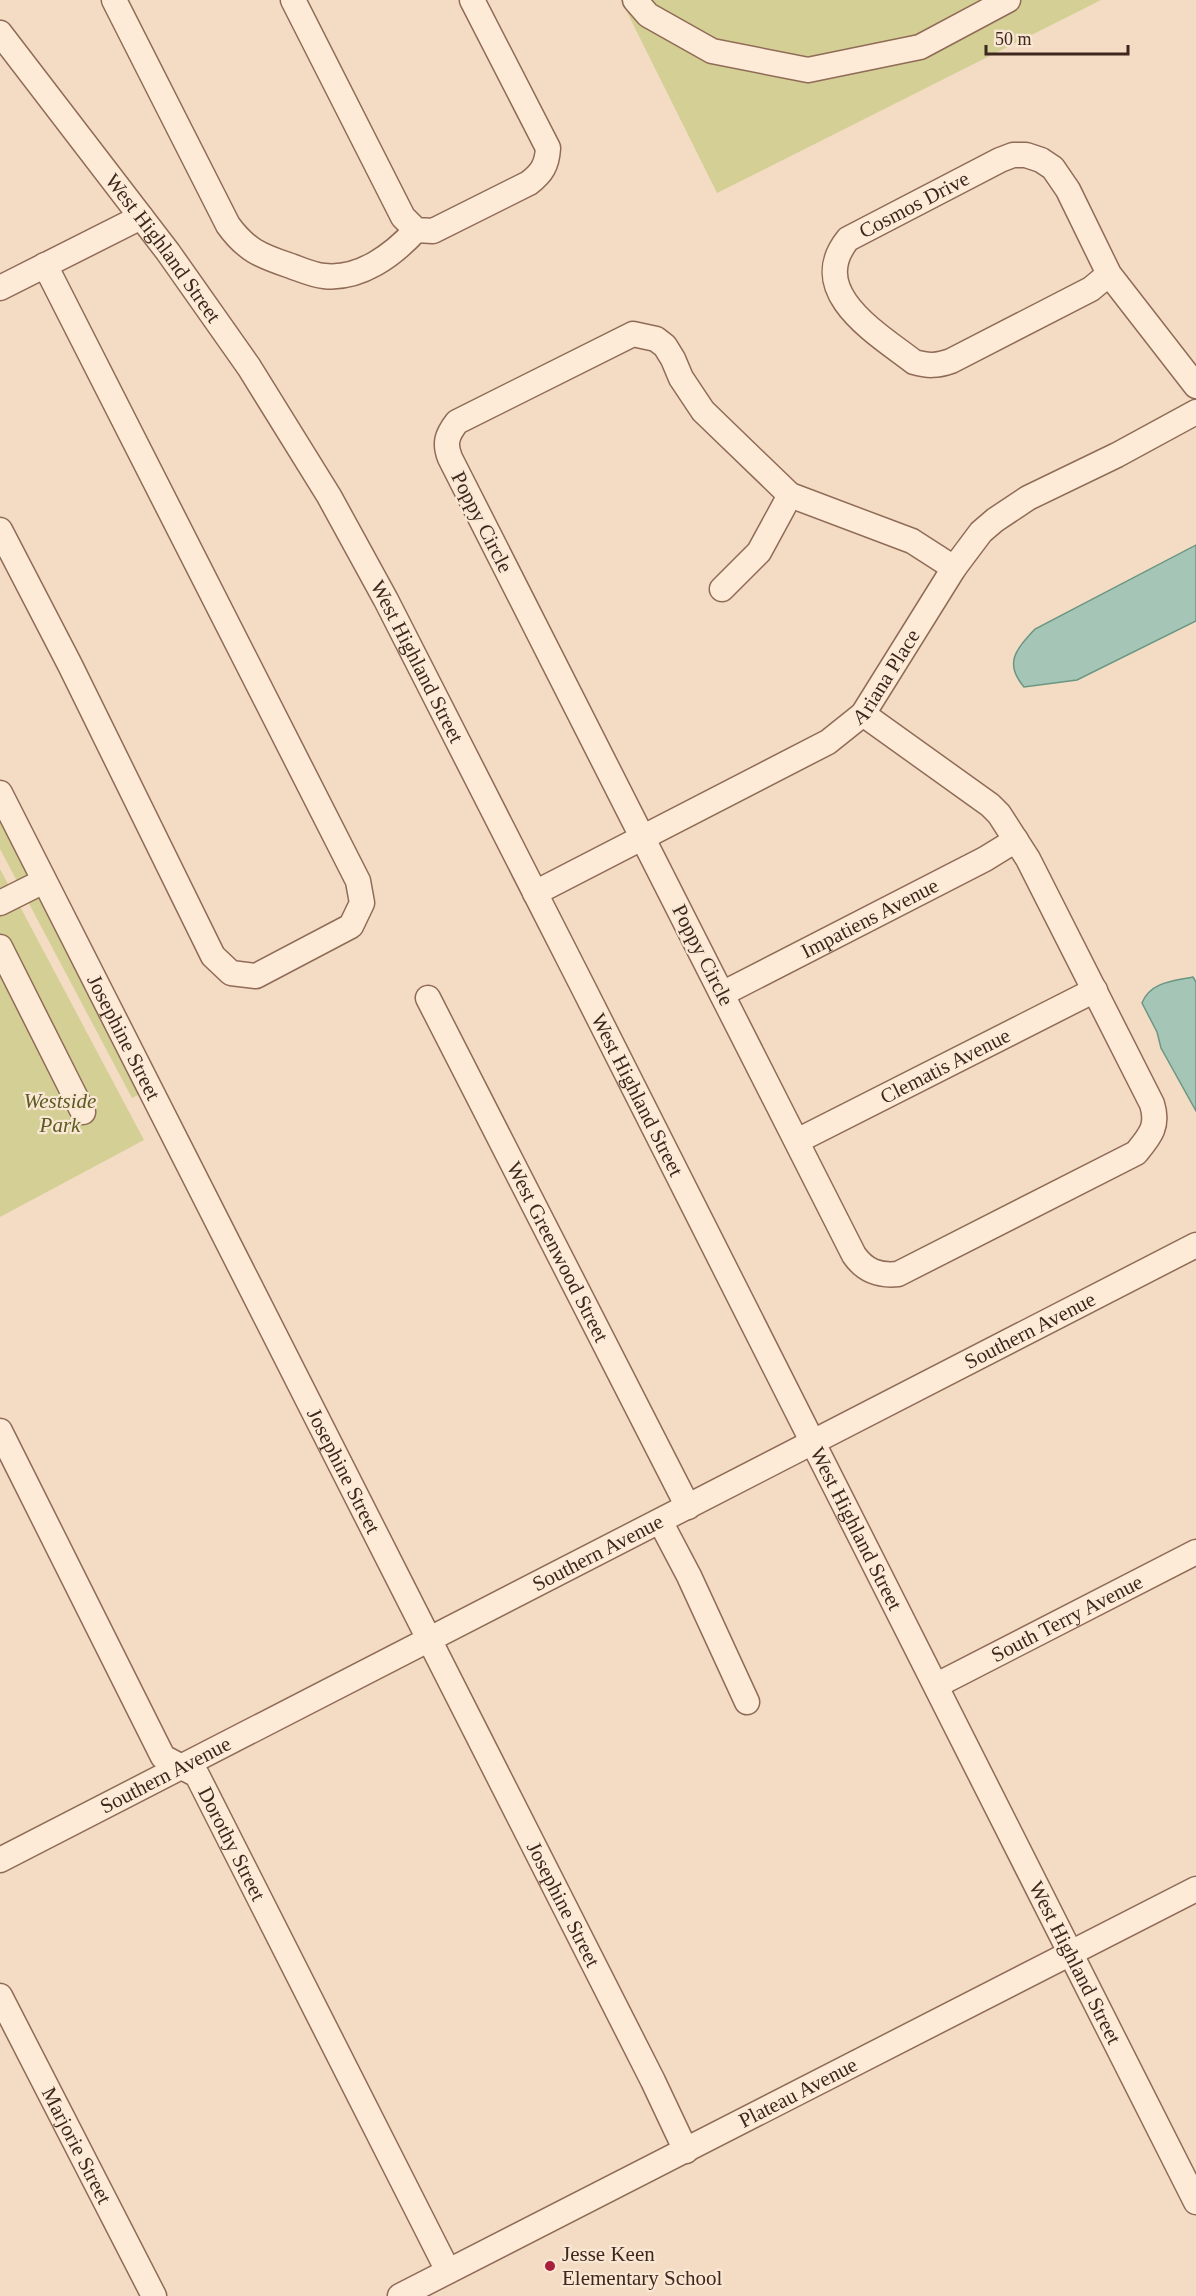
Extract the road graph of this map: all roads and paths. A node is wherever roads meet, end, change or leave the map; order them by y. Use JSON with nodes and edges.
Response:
{"nodes":[{"id":1,"x":114,"y":0,"type":"edge"},
{"id":2,"x":292,"y":0,"type":"edge"},
{"id":3,"x":472,"y":0,"type":"edge"},
{"id":4,"x":635,"y":0,"type":"edge"},
{"id":5,"x":1008,"y":0,"type":"edge"},
{"id":6,"x":0,"y":33,"type":"edge"},
{"id":7,"x":141,"y":217,"type":"junction"},
{"id":8,"x":416,"y":230,"type":"junction"},
{"id":9,"x":45,"y":265,"type":"junction"},
{"id":10,"x":1108,"y":274,"type":"junction"},
{"id":11,"x":0,"y":288,"type":"edge"},
{"id":12,"x":1196,"y":386,"type":"edge"},
{"id":13,"x":1196,"y":412,"type":"edge"},
{"id":14,"x":790,"y":495,"type":"junction"},
{"id":15,"x":0,"y":530,"type":"edge"},
{"id":16,"x":954,"y":568,"type":"junction"},
{"id":17,"x":722,"y":589,"type":"dead end"},
{"id":18,"x":863,"y":714,"type":"junction"},
{"id":19,"x":0,"y":793,"type":"edge"},
{"id":20,"x":644,"y":838,"type":"junction"},
{"id":21,"x":1016,"y":840,"type":"junction"},
{"id":22,"x":44,"y":881,"type":"junction"},
{"id":23,"x":535,"y":893,"type":"junction"},
{"id":24,"x":0,"y":903,"type":"edge"},
{"id":25,"x":0,"y":947,"type":"edge"},
{"id":26,"x":1095,"y":990,"type":"junction"},
{"id":27,"x":722,"y":994,"type":"junction"},
{"id":28,"x":428,"y":998,"type":"dead end"},
{"id":29,"x":83,"y":1112,"type":"dead end"},
{"id":30,"x":797,"y":1141,"type":"junction"},
{"id":31,"x":1196,"y":1245,"type":"edge"},
{"id":32,"x":0,"y":1431,"type":"edge"},
{"id":33,"x":812,"y":1442,"type":"junction"},
{"id":34,"x":688,"y":1507,"type":"junction"},
{"id":35,"x":660,"y":1521,"type":"junction"},
{"id":36,"x":1196,"y":1552,"type":"edge"},
{"id":37,"x":428,"y":1639,"type":"junction"},
{"id":38,"x":937,"y":1685,"type":"junction"},
{"id":39,"x":747,"y":1702,"type":"dead end"},
{"id":40,"x":180,"y":1766,"type":"junction"},
{"id":41,"x":0,"y":1860,"type":"edge"},
{"id":42,"x":1196,"y":1889,"type":"edge"},
{"id":43,"x":1070,"y":1952,"type":"junction"},
{"id":44,"x":0,"y":1996,"type":"edge"},
{"id":45,"x":686,"y":2151,"type":"junction"},
{"id":46,"x":1196,"y":2202,"type":"edge"},
{"id":47,"x":448,"y":2271,"type":"junction"},
{"id":48,"x":154,"y":2296,"type":"edge"},
{"id":49,"x":400,"y":2296,"type":"edge"}],
"edges":[{"from":1,"to":8,"type":"street"},
{"from":2,"to":8,"type":"street"},
{"from":3,"to":8,"type":"street"},
{"from":4,"to":5,"type":"street"},
{"from":6,"to":7,"type":"street","name":"West Highland Street"},
{"from":7,"to":9,"type":"street"},
{"from":7,"to":23,"type":"street","name":"West Highland Street"},
{"from":9,"to":11,"type":"street"},
{"from":9,"to":15,"type":"street"},
{"from":10,"to":10,"type":"street","name":"Cosmos Drive"},
{"from":10,"to":12,"type":"street","name":"Cosmos Drive"},
{"from":13,"to":16,"type":"street","name":"Ariana Place"},
{"from":14,"to":16,"type":"street","name":"Poppy Circle"},
{"from":14,"to":17,"type":"street"},
{"from":14,"to":20,"type":"street","name":"Poppy Circle"},
{"from":16,"to":18,"type":"street","name":"Ariana Place"},
{"from":18,"to":20,"type":"street","name":"Ariana Place"},
{"from":18,"to":21,"type":"street","name":"Poppy Circle"},
{"from":19,"to":22,"type":"street","name":"Josephine Street"},
{"from":20,"to":23,"type":"street","name":"Ariana Place"},
{"from":20,"to":27,"type":"street","name":"Poppy Circle"},
{"from":21,"to":26,"type":"street","name":"Poppy Circle"},
{"from":21,"to":27,"type":"street","name":"Impatiens Avenue"},
{"from":22,"to":24,"type":"street"},
{"from":22,"to":37,"type":"street","name":"Josephine Street"},
{"from":23,"to":33,"type":"street","name":"West Highland Street"},
{"from":25,"to":29,"type":"street"},
{"from":26,"to":30,"type":"street","name":"Clematis Avenue"},
{"from":26,"to":30,"type":"street","name":"Poppy Circle"},
{"from":27,"to":30,"type":"street","name":"Poppy Circle"},
{"from":28,"to":34,"type":"street","name":"West Greenwood Street"},
{"from":31,"to":33,"type":"street","name":"Southern Avenue"},
{"from":32,"to":40,"type":"street","name":"Dorothy Street"},
{"from":33,"to":34,"type":"street","name":"Southern Avenue"},
{"from":33,"to":38,"type":"street","name":"West Highland Street"},
{"from":34,"to":35,"type":"street","name":"Southern Avenue"},
{"from":35,"to":37,"type":"street","name":"Southern Avenue"},
{"from":35,"to":39,"type":"street"},
{"from":36,"to":38,"type":"street","name":"South Terry Avenue"},
{"from":37,"to":40,"type":"street","name":"Southern Avenue"},
{"from":37,"to":45,"type":"street","name":"Josephine Street"},
{"from":38,"to":43,"type":"street","name":"West Highland Street"},
{"from":40,"to":41,"type":"street","name":"Southern Avenue"},
{"from":40,"to":47,"type":"street","name":"Dorothy Street"},
{"from":42,"to":43,"type":"street","name":"Plateau Avenue"},
{"from":43,"to":45,"type":"street","name":"Plateau Avenue"},
{"from":43,"to":46,"type":"street","name":"West Highland Street"},
{"from":44,"to":48,"type":"street","name":"Marjorie Street"},
{"from":45,"to":47,"type":"street","name":"Plateau Avenue"},
{"from":47,"to":49,"type":"street","name":"Plateau Avenue"}]}
